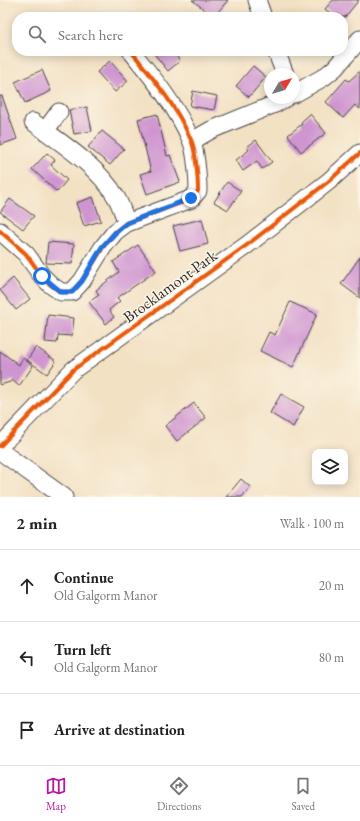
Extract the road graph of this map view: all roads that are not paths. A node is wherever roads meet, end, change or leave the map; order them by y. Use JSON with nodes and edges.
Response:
{"nodes":[{"id":1,"x":257,"y":0,"type":"edge"},
{"id":2,"x":261,"y":12,"type":"edge"},
{"id":3,"x":360,"y":39,"type":"edge"},
{"id":4,"x":348,"y":54,"type":"edge"},
{"id":5,"x":135,"y":56,"type":"edge"},
{"id":6,"x":278,"y":56,"type":"edge"},
{"id":7,"x":346,"y":56,"type":"edge"},
{"id":8,"x":283,"y":68,"type":"edge"},
{"id":9,"x":300,"y":91,"type":"edge"},
{"id":10,"x":275,"y":104,"type":"edge"},
{"id":11,"x":59,"y":112,"type":"dead end"},
{"id":12,"x":192,"y":141,"type":"junction"},
{"id":13,"x":360,"y":153,"type":"edge"},
{"id":14,"x":127,"y":223,"type":"junction"},
{"id":15,"x":0,"y":231,"type":"edge"},
{"id":16,"x":0,"y":446,"type":"edge"},
{"id":17,"x":0,"y":451,"type":"edge"},
{"id":18,"x":64,"y":497,"type":"edge"}],
"edges":[{"from":1,"to":2,"type":"street"},
{"from":3,"to":4,"type":"street"},
{"from":5,"to":12,"type":"street"},
{"from":6,"to":8,"type":"street"},
{"from":7,"to":9,"type":"street"},
{"from":10,"to":12,"type":"street"},
{"from":11,"to":14,"type":"street"},
{"from":12,"to":14,"type":"street"},
{"from":13,"to":16,"type":"street","name":"Brocklamont Park"},
{"from":14,"to":15,"type":"street"},
{"from":17,"to":18,"type":"street"}]}
